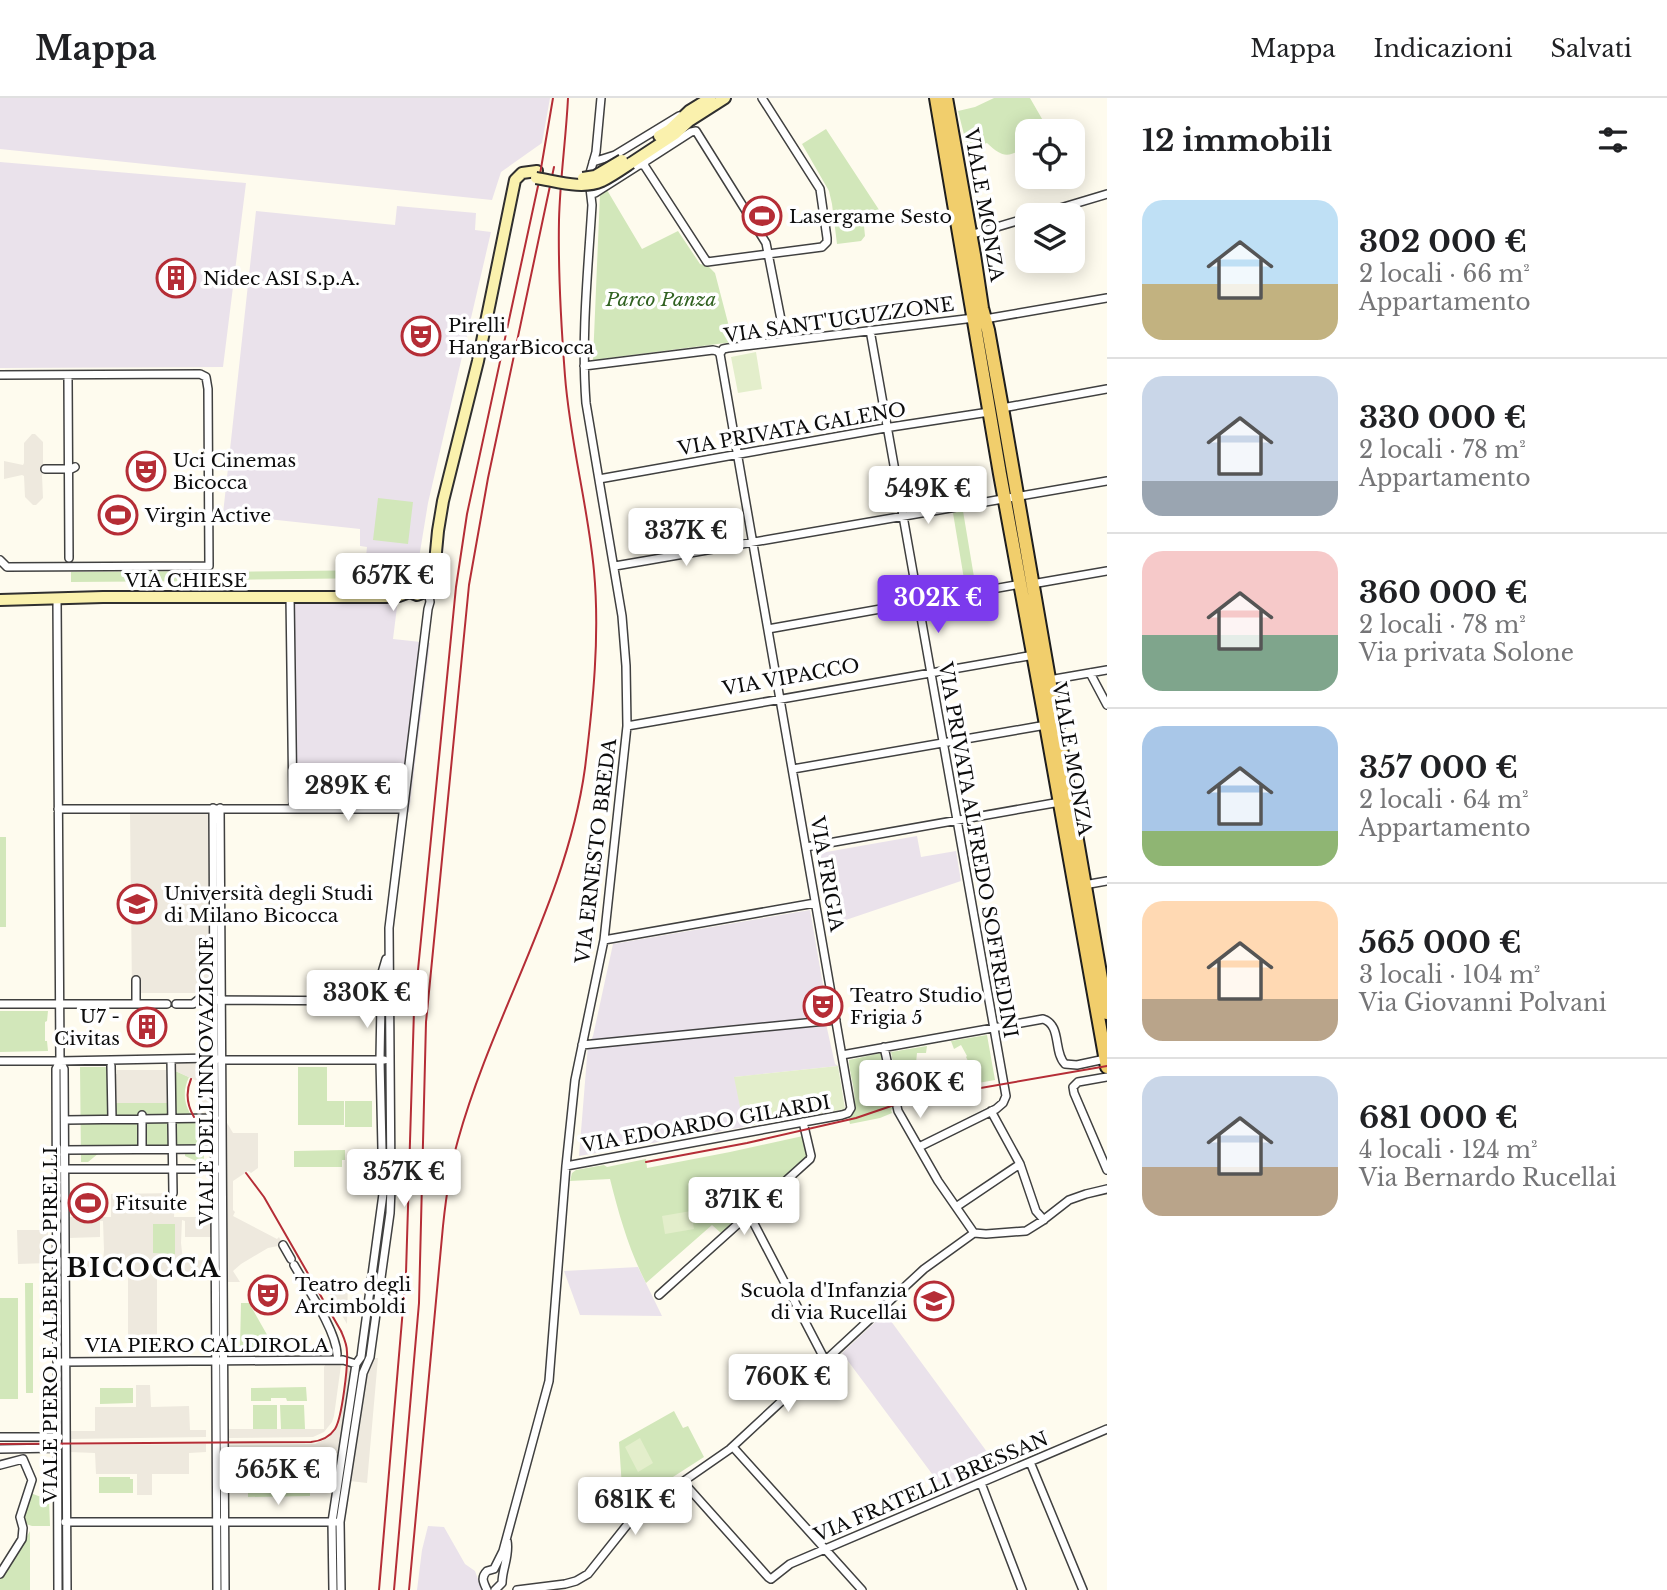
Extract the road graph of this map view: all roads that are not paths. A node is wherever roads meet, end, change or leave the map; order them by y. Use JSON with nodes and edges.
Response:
{"nodes":[{"id":1,"x":710,"y":98,"type":"edge"},
{"id":2,"x":726,"y":98,"type":"edge"},
{"id":3,"x":762,"y":98,"type":"edge"},
{"id":4,"x":936,"y":98,"type":"edge"},
{"id":5,"x":946,"y":98,"type":"edge"},
{"id":6,"x":601,"y":99,"type":"edge"},
{"id":7,"x":689,"y":111,"type":"junction"},
{"id":8,"x":629,"y":160,"type":"junction"},
{"id":9,"x":595,"y":161,"type":"junction"},
{"id":10,"x":644,"y":164,"type":"junction"},
{"id":11,"x":590,"y":173,"type":"dead end"},
{"id":12,"x":1107,"y":194,"type":"edge"},
{"id":13,"x":1077,"y":203,"type":"edge"},
{"id":14,"x":1015,"y":222,"type":"edge"},
{"id":15,"x":970,"y":235,"type":"junction"},
{"id":16,"x":768,"y":254,"type":"junction"},
{"id":17,"x":1107,"y":298,"type":"edge"},
{"id":18,"x":979,"y":319,"type":"junction"},
{"id":19,"x":870,"y":330,"type":"junction"},
{"id":20,"x":785,"y":341,"type":"junction"},
{"id":21,"x":720,"y":354,"type":"junction"},
{"id":22,"x":584,"y":366,"type":"junction"},
{"id":23,"x":4,"y":375,"type":"edge"},
{"id":24,"x":68,"y":379,"type":"dead end"},
{"id":25,"x":0,"y":381,"type":"edge"},
{"id":26,"x":1107,"y":389,"type":"edge"},
{"id":27,"x":996,"y":410,"type":"junction"},
{"id":28,"x":887,"y":428,"type":"junction"},
{"id":29,"x":736,"y":455,"type":"junction"},
{"id":30,"x":45,"y":469,"type":"dead end"},
{"id":31,"x":73,"y":469,"type":"junction"},
{"id":32,"x":599,"y":479,"type":"junction"},
{"id":33,"x":1107,"y":481,"type":"edge"},
{"id":34,"x":1011,"y":497,"type":"junction"},
{"id":35,"x":904,"y":516,"type":"junction"},
{"id":36,"x":752,"y":542,"type":"junction"},
{"id":37,"x":435,"y":556,"type":"junction"},
{"id":38,"x":69,"y":558,"type":"dead end"},
{"id":39,"x":0,"y":560,"type":"edge"},
{"id":40,"x":615,"y":566,"type":"junction"},
{"id":41,"x":421,"y":571,"type":"junction"},
{"id":42,"x":1107,"y":571,"type":"edge"},
{"id":43,"x":1026,"y":584,"type":"junction"},
{"id":44,"x":418,"y":588,"type":"junction"},
{"id":45,"x":290,"y":596,"type":"junction"},
{"id":46,"x":0,"y":600,"type":"edge"},
{"id":47,"x":57,"y":600,"type":"junction"},
{"id":48,"x":917,"y":602,"type":"junction"},
{"id":49,"x":768,"y":629,"type":"junction"},
{"id":50,"x":1039,"y":654,"type":"junction"},
{"id":51,"x":1107,"y":670,"type":"edge"},
{"id":52,"x":930,"y":673,"type":"junction"},
{"id":53,"x":1090,"y":673,"type":"junction"},
{"id":54,"x":1044,"y":681,"type":"junction"},
{"id":55,"x":780,"y":699,"type":"junction"},
{"id":56,"x":1107,"y":705,"type":"edge"},
{"id":57,"x":1046,"y":725,"type":"junction"},
{"id":58,"x":628,"y":726,"type":"junction"},
{"id":59,"x":943,"y":743,"type":"junction"},
{"id":60,"x":793,"y":769,"type":"junction"},
{"id":61,"x":1059,"y":803,"type":"junction"},
{"id":62,"x":217,"y":808,"type":"junction"},
{"id":63,"x":58,"y":809,"type":"junction"},
{"id":64,"x":293,"y":809,"type":"junction"},
{"id":65,"x":403,"y":809,"type":"junction"},
{"id":66,"x":957,"y":820,"type":"junction"},
{"id":67,"x":806,"y":847,"type":"junction"},
{"id":68,"x":1107,"y":881,"type":"edge"},
{"id":69,"x":1084,"y":885,"type":"junction"},
{"id":70,"x":815,"y":903,"type":"junction"},
{"id":71,"x":604,"y":940,"type":"junction"},
{"id":72,"x":389,"y":947,"type":"junction"},
{"id":73,"x":136,"y":980,"type":"dead end"},
{"id":74,"x":217,"y":1000,"type":"junction"},
{"id":75,"x":381,"y":1001,"type":"junction"},
{"id":76,"x":0,"y":1004,"type":"edge"},
{"id":77,"x":59,"y":1004,"type":"junction"},
{"id":78,"x":136,"y":1004,"type":"junction"},
{"id":79,"x":167,"y":1004,"type":"dead end"},
{"id":80,"x":176,"y":1004,"type":"dead end"},
{"id":81,"x":1106,"y":1005,"type":"edge"},
{"id":82,"x":389,"y":1009,"type":"junction"},
{"id":83,"x":836,"y":1020,"type":"junction"},
{"id":84,"x":993,"y":1027,"type":"junction"},
{"id":85,"x":582,"y":1045,"type":"junction"},
{"id":86,"x":884,"y":1048,"type":"junction"},
{"id":87,"x":842,"y":1055,"type":"junction"},
{"id":88,"x":213,"y":1058,"type":"junction"},
{"id":89,"x":171,"y":1059,"type":"junction"},
{"id":90,"x":222,"y":1060,"type":"junction"},
{"id":91,"x":380,"y":1060,"type":"junction"},
{"id":92,"x":390,"y":1060,"type":"junction"},
{"id":93,"x":0,"y":1061,"type":"edge"},
{"id":94,"x":60,"y":1061,"type":"junction"},
{"id":95,"x":1107,"y":1062,"type":"edge"},
{"id":96,"x":111,"y":1066,"type":"dead end"},
{"id":97,"x":1107,"y":1077,"type":"edge"},
{"id":98,"x":850,"y":1111,"type":"joint"},
{"id":99,"x":991,"y":1111,"type":"junction"},
{"id":100,"x":141,"y":1117,"type":"junction"},
{"id":101,"x":215,"y":1118,"type":"junction"},
{"id":102,"x":112,"y":1119,"type":"junction"},
{"id":103,"x":172,"y":1119,"type":"junction"},
{"id":104,"x":65,"y":1120,"type":"junction"},
{"id":105,"x":803,"y":1122,"type":"junction"},
{"id":106,"x":919,"y":1147,"type":"junction"},
{"id":107,"x":142,"y":1149,"type":"junction"},
{"id":108,"x":172,"y":1149,"type":"junction"},
{"id":109,"x":207,"y":1149,"type":"dead end"},
{"id":110,"x":65,"y":1150,"type":"junction"},
{"id":111,"x":1020,"y":1164,"type":"junction"},
{"id":112,"x":566,"y":1166,"type":"junction"},
{"id":113,"x":60,"y":1169,"type":"junction"},
{"id":114,"x":173,"y":1169,"type":"junction"},
{"id":115,"x":219,"y":1169,"type":"junction"},
{"id":116,"x":1107,"y":1170,"type":"edge"},
{"id":117,"x":1107,"y":1189,"type":"edge"},
{"id":118,"x":173,"y":1193,"type":"dead end"},
{"id":119,"x":956,"y":1207,"type":"junction"},
{"id":120,"x":749,"y":1214,"type":"junction"},
{"id":121,"x":1044,"y":1220,"type":"junction"},
{"id":122,"x":974,"y":1233,"type":"junction"},
{"id":123,"x":283,"y":1245,"type":"dead end"},
{"id":124,"x":659,"y":1295,"type":"dead end"},
{"id":125,"x":337,"y":1354,"type":"dead end"},
{"id":126,"x":825,"y":1360,"type":"junction"},
{"id":127,"x":220,"y":1361,"type":"junction"},
{"id":128,"x":62,"y":1362,"type":"junction"},
{"id":129,"x":356,"y":1364,"type":"junction"},
{"id":130,"x":1107,"y":1429,"type":"edge"},
{"id":131,"x":57,"y":1436,"type":"junction"},
{"id":132,"x":0,"y":1437,"type":"edge"},
{"id":133,"x":65,"y":1441,"type":"junction"},
{"id":134,"x":733,"y":1447,"type":"junction"},
{"id":135,"x":57,"y":1448,"type":"junction"},
{"id":136,"x":0,"y":1449,"type":"edge"},
{"id":137,"x":1030,"y":1462,"type":"junction"},
{"id":138,"x":0,"y":1465,"type":"edge"},
{"id":139,"x":684,"y":1483,"type":"junction"},
{"id":140,"x":981,"y":1483,"type":"junction"},
{"id":141,"x":220,"y":1521,"type":"junction"},
{"id":142,"x":57,"y":1522,"type":"junction"},
{"id":143,"x":66,"y":1522,"type":"junction"},
{"id":144,"x":336,"y":1522,"type":"junction"},
{"id":145,"x":506,"y":1537,"type":"junction"},
{"id":146,"x":826,"y":1549,"type":"junction"},
{"id":147,"x":494,"y":1569,"type":"junction"},
{"id":148,"x":0,"y":1574,"type":"edge"},
{"id":149,"x":502,"y":1576,"type":"junction"},
{"id":150,"x":493,"y":1589,"type":"edge"},
{"id":151,"x":58,"y":1590,"type":"edge"},
{"id":152,"x":67,"y":1590,"type":"edge"},
{"id":153,"x":217,"y":1590,"type":"edge"},
{"id":154,"x":225,"y":1590,"type":"edge"},
{"id":155,"x":333,"y":1590,"type":"edge"},
{"id":156,"x":341,"y":1590,"type":"edge"},
{"id":157,"x":516,"y":1590,"type":"edge"},
{"id":158,"x":862,"y":1590,"type":"edge"},
{"id":159,"x":1022,"y":1590,"type":"edge"},
{"id":160,"x":1083,"y":1590,"type":"edge"}],
"edges":[{"from":1,"to":7,"type":"street"},
{"from":2,"to":8,"type":"street"},
{"from":3,"to":16,"type":"street"},
{"from":4,"to":18,"type":"main road","name":"VIALE MONZA"},
{"from":5,"to":15,"type":"main road","name":"VIALE MONZA"},
{"from":6,"to":9,"type":"street"},
{"from":7,"to":8,"type":"street"},
{"from":7,"to":9,"type":"street"},
{"from":8,"to":37,"type":"street","bridge":true},
{"from":9,"to":11,"type":"street"},
{"from":10,"to":16,"type":"street"},
{"from":10,"to":16,"type":"street"},
{"from":10,"to":22,"type":"street","name":"VIA ERNESTO BREDA"},
{"from":12,"to":13,"type":"street"},
{"from":14,"to":15,"type":"street"},
{"from":15,"to":18,"type":"main road","name":"VIALE MONZA"},
{"from":16,"to":20,"type":"street"},
{"from":17,"to":18,"type":"street","name":"VIA SANT'UGUZZONE"},
{"from":18,"to":19,"type":"street","name":"VIA SANT'UGUZZONE"},
{"from":18,"to":27,"type":"main road","name":"VIALE MONZA"},
{"from":19,"to":20,"type":"street","name":"VIA SANT'UGUZZONE"},
{"from":19,"to":28,"type":"street","name":"VIA PRIVATA ALFREDO SOFFREDINI"},
{"from":20,"to":21,"type":"street","name":"VIA SANT'UGUZZONE"},
{"from":21,"to":22,"type":"street","name":"VIA SANT'UGUZZONE"},
{"from":21,"to":29,"type":"street","name":"VIA FRIGIA"},
{"from":22,"to":32,"type":"street","name":"VIA ERNESTO BREDA"},
{"from":23,"to":25,"type":"street"},
{"from":23,"to":39,"type":"street","name":"VIA CHIESE"},
{"from":24,"to":31,"type":"street"},
{"from":26,"to":27,"type":"street","name":"VIA PRIVATA GALENO"},
{"from":27,"to":28,"type":"street","name":"VIA PRIVATA GALENO"},
{"from":27,"to":34,"type":"main road","name":"VIALE MONZA"},
{"from":28,"to":29,"type":"street","name":"VIA PRIVATA GALENO"},
{"from":28,"to":35,"type":"street","name":"VIA PRIVATA ALFREDO SOFFREDINI"},
{"from":29,"to":32,"type":"street","name":"VIA PRIVATA GALENO"},
{"from":29,"to":36,"type":"street","name":"VIA FRIGIA"},
{"from":30,"to":31,"type":"street"},
{"from":31,"to":38,"type":"street"},
{"from":32,"to":40,"type":"street","name":"VIA ERNESTO BREDA"},
{"from":33,"to":34,"type":"street"},
{"from":34,"to":35,"type":"street"},
{"from":34,"to":43,"type":"main road","name":"VIALE MONZA"},
{"from":35,"to":36,"type":"street"},
{"from":35,"to":48,"type":"street","name":"VIA PRIVATA ALFREDO SOFFREDINI"},
{"from":36,"to":40,"type":"street"},
{"from":36,"to":49,"type":"street","name":"VIA FRIGIA"},
{"from":37,"to":41,"type":"street"},
{"from":37,"to":44,"type":"street"},
{"from":40,"to":58,"type":"street","name":"VIA ERNESTO BREDA"},
{"from":41,"to":44,"type":"street"},
{"from":41,"to":44,"type":"street","name":"VIA CHIESE"},
{"from":42,"to":43,"type":"street"},
{"from":43,"to":48,"type":"street"},
{"from":43,"to":50,"type":"main road","name":"VIALE MONZA"},
{"from":44,"to":45,"type":"street","name":"VIA CHIESE"},
{"from":44,"to":65,"type":"street"},
{"from":45,"to":47,"type":"street","name":"VIA CHIESE"},
{"from":45,"to":64,"type":"street"},
{"from":46,"to":47,"type":"street","name":"VIA CHIESE"},
{"from":47,"to":63,"type":"street","name":"VIALE PIERO E ALBERTO PIRELLI"},
{"from":48,"to":49,"type":"street"},
{"from":48,"to":52,"type":"street","name":"VIA PRIVATA ALFREDO SOFFREDINI"},
{"from":49,"to":55,"type":"street","name":"VIA FRIGIA"},
{"from":50,"to":52,"type":"street","name":"VIA VIPACCO"},
{"from":50,"to":54,"type":"main road","name":"VIALE MONZA"},
{"from":51,"to":53,"type":"street"},
{"from":52,"to":55,"type":"street","name":"VIA VIPACCO"},
{"from":52,"to":59,"type":"street","name":"VIA PRIVATA ALFREDO SOFFREDINI"},
{"from":53,"to":54,"type":"street"},
{"from":53,"to":56,"type":"street"},
{"from":54,"to":57,"type":"main road","name":"VIALE MONZA"},
{"from":54,"to":69,"type":"main road","name":"VIALE MONZA"},
{"from":55,"to":58,"type":"street","name":"VIA VIPACCO"},
{"from":55,"to":60,"type":"street","name":"VIA FRIGIA"},
{"from":57,"to":59,"type":"street"},
{"from":57,"to":61,"type":"main road","name":"VIALE MONZA"},
{"from":58,"to":71,"type":"street","name":"VIA ERNESTO BREDA"},
{"from":59,"to":60,"type":"street"},
{"from":59,"to":66,"type":"street","name":"VIA PRIVATA ALFREDO SOFFREDINI"},
{"from":60,"to":67,"type":"street","name":"VIA FRIGIA"},
{"from":61,"to":66,"type":"street"},
{"from":61,"to":95,"type":"main road","name":"VIALE MONZA"},
{"from":62,"to":63,"type":"street"},
{"from":62,"to":64,"type":"street"},
{"from":62,"to":74,"type":"street","name":"VIALE DELL'INNOVAZIONE"},
{"from":63,"to":77,"type":"street","name":"VIALE PIERO E ALBERTO PIRELLI"},
{"from":64,"to":65,"type":"street"},
{"from":65,"to":72,"type":"street"},
{"from":66,"to":67,"type":"street"},
{"from":66,"to":84,"type":"street","name":"VIA PRIVATA ALFREDO SOFFREDINI"},
{"from":67,"to":70,"type":"street","name":"VIA FRIGIA"},
{"from":68,"to":69,"type":"street"},
{"from":69,"to":81,"type":"main road","name":"VIALE MONZA"},
{"from":70,"to":71,"type":"street"},
{"from":70,"to":83,"type":"street","name":"VIA FRIGIA"},
{"from":71,"to":85,"type":"street","name":"VIA ERNESTO BREDA"},
{"from":72,"to":75,"type":"street"},
{"from":72,"to":82,"type":"street"},
{"from":73,"to":78,"type":"street"},
{"from":74,"to":75,"type":"street"},
{"from":74,"to":80,"type":"street"},
{"from":74,"to":88,"type":"street","name":"VIALE DELL'INNOVAZIONE"},
{"from":74,"to":90,"type":"street","name":"VIALE DELL'INNOVAZIONE"},
{"from":75,"to":82,"type":"street"},
{"from":75,"to":91,"type":"street"},
{"from":76,"to":77,"type":"street"},
{"from":77,"to":78,"type":"street"},
{"from":77,"to":94,"type":"street","name":"VIALE PIERO E ALBERTO PIRELLI"},
{"from":78,"to":79,"type":"street"},
{"from":82,"to":92,"type":"street"},
{"from":83,"to":85,"type":"street"},
{"from":83,"to":87,"type":"street","name":"VIA FRIGIA"},
{"from":84,"to":86,"type":"street"},
{"from":84,"to":95,"type":"street"},
{"from":84,"to":99,"type":"street","name":"VIA PRIVATA ALFREDO SOFFREDINI"},
{"from":85,"to":112,"type":"street","name":"VIA ERNESTO BREDA"},
{"from":86,"to":87,"type":"street"},
{"from":86,"to":106,"type":"street"},
{"from":87,"to":98,"type":"street","name":"VIA FRIGIA"},
{"from":88,"to":89,"type":"street"},
{"from":88,"to":90,"type":"street"},
{"from":88,"to":101,"type":"street","name":"VIALE DELL'INNOVAZIONE"},
{"from":89,"to":94,"type":"street"},
{"from":89,"to":103,"type":"street"},
{"from":90,"to":91,"type":"street"},
{"from":90,"to":115,"type":"street","name":"VIALE DELL'INNOVAZIONE"},
{"from":91,"to":92,"type":"street"},
{"from":91,"to":129,"type":"street"},
{"from":92,"to":144,"type":"street"},
{"from":93,"to":94,"type":"street"},
{"from":94,"to":104,"type":"street","name":"VIALE PIERO E ALBERTO PIRELLI"},
{"from":94,"to":113,"type":"street","name":"VIALE PIERO E ALBERTO PIRELLI"},
{"from":96,"to":102,"type":"street"},
{"from":97,"to":116,"type":"street"},
{"from":98,"to":105,"type":"street","name":"VIA EDOARDO GILARDI"},
{"from":99,"to":106,"type":"street"},
{"from":99,"to":111,"type":"street"},
{"from":100,"to":102,"type":"street","name":"VIALE DELL'INNOVAZIONE"},
{"from":100,"to":103,"type":"street","name":"VIALE DELL'INNOVAZIONE"},
{"from":100,"to":107,"type":"street"},
{"from":101,"to":103,"type":"street","name":"VIALE DELL'INNOVAZIONE"},
{"from":101,"to":115,"type":"street","name":"VIALE DELL'INNOVAZIONE"},
{"from":102,"to":104,"type":"street","name":"VIALE DELL'INNOVAZIONE"},
{"from":103,"to":108,"type":"street"},
{"from":104,"to":110,"type":"street","name":"VIALE PIERO E ALBERTO PIRELLI"},
{"from":105,"to":112,"type":"street","name":"VIA EDOARDO GILARDI"},
{"from":105,"to":120,"type":"street"},
{"from":106,"to":119,"type":"street"},
{"from":107,"to":108,"type":"street"},
{"from":107,"to":110,"type":"street"},
{"from":108,"to":109,"type":"street"},
{"from":108,"to":114,"type":"street"},
{"from":110,"to":113,"type":"street","name":"VIALE PIERO E ALBERTO PIRELLI"},
{"from":111,"to":119,"type":"street"},
{"from":111,"to":121,"type":"street"},
{"from":112,"to":145,"type":"street","name":"VIA ERNESTO BREDA"},
{"from":113,"to":114,"type":"street"},
{"from":113,"to":128,"type":"street","name":"VIALE PIERO E ALBERTO PIRELLI"},
{"from":114,"to":115,"type":"street"},
{"from":114,"to":118,"type":"street"},
{"from":115,"to":127,"type":"street","name":"VIALE DELL'INNOVAZIONE"},
{"from":117,"to":121,"type":"street"},
{"from":119,"to":122,"type":"street"},
{"from":120,"to":124,"type":"street"},
{"from":120,"to":126,"type":"street"},
{"from":121,"to":122,"type":"street"},
{"from":122,"to":126,"type":"street"},
{"from":123,"to":125,"type":"street"},
{"from":126,"to":134,"type":"street"},
{"from":127,"to":128,"type":"street","name":"VIA PIERO CALDIROLA"},
{"from":127,"to":129,"type":"street","name":"VIA PIERO CALDIROLA"},
{"from":127,"to":141,"type":"street","name":"VIALE DELL'INNOVAZIONE"},
{"from":128,"to":131,"type":"street","name":"VIALE PIERO E ALBERTO PIRELLI"},
{"from":128,"to":133,"type":"street","name":"VIALE PIERO E ALBERTO PIRELLI"},
{"from":129,"to":144,"type":"street"},
{"from":130,"to":137,"type":"street","name":"VIA FRATELLI BRESSAN"},
{"from":131,"to":132,"type":"street"},
{"from":131,"to":133,"type":"street"},
{"from":131,"to":135,"type":"street","name":"VIALE PIERO E ALBERTO PIRELLI"},
{"from":133,"to":135,"type":"street"},
{"from":133,"to":143,"type":"street","name":"VIALE PIERO E ALBERTO PIRELLI"},
{"from":134,"to":139,"type":"street"},
{"from":134,"to":146,"type":"street"},
{"from":135,"to":136,"type":"street"},
{"from":135,"to":142,"type":"street","name":"VIALE PIERO E ALBERTO PIRELLI"},
{"from":137,"to":140,"type":"street","name":"VIA FRATELLI BRESSAN"},
{"from":137,"to":160,"type":"street"},
{"from":138,"to":148,"type":"street"},
{"from":139,"to":146,"type":"street","name":"VIA FRATELLI BRESSAN"},
{"from":139,"to":157,"type":"street"},
{"from":140,"to":146,"type":"street","name":"VIA FRATELLI BRESSAN"},
{"from":140,"to":159,"type":"street"},
{"from":141,"to":143,"type":"street"},
{"from":141,"to":144,"type":"street"},
{"from":141,"to":153,"type":"street","name":"VIALE DELL'INNOVAZIONE"},
{"from":141,"to":154,"type":"street","name":"VIALE DELL'INNOVAZIONE"},
{"from":142,"to":143,"type":"street"},
{"from":142,"to":151,"type":"street","name":"VIALE PIERO E ALBERTO PIRELLI"},
{"from":143,"to":152,"type":"street","name":"VIALE PIERO E ALBERTO PIRELLI"},
{"from":144,"to":155,"type":"street"},
{"from":144,"to":156,"type":"street"},
{"from":145,"to":147,"type":"street","name":"VIA ERNESTO BREDA"},
{"from":145,"to":149,"type":"street","name":"VIA ERNESTO BREDA"},
{"from":146,"to":158,"type":"street"},
{"from":147,"to":149,"type":"street"},
{"from":147,"to":150,"type":"street","name":"VIA ERNESTO BREDA"},
{"from":149,"to":150,"type":"street","name":"VIA ERNESTO BREDA"},
{"from":150,"to":157,"type":"street"}]}
